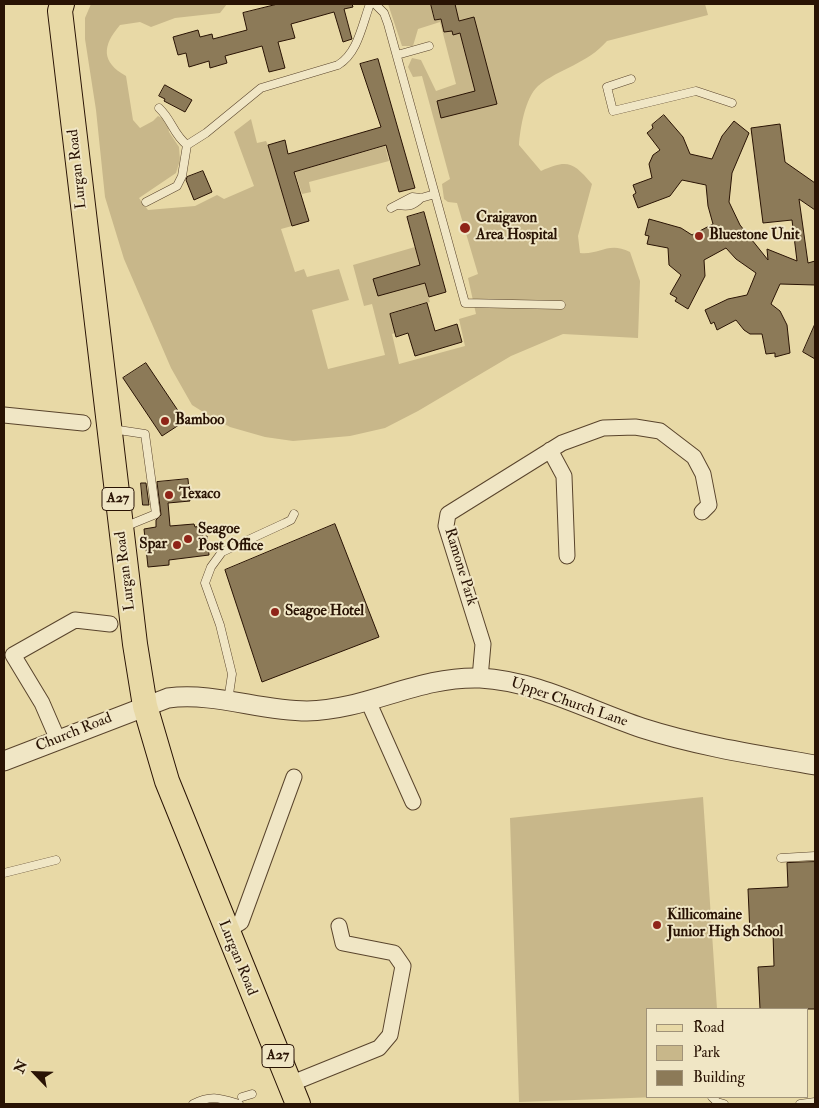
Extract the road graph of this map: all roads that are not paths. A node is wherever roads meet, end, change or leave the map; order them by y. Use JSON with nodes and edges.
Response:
{"nodes":[{"id":1,"x":370,"y":4,"type":"edge"},
{"id":2,"x":375,"y":4,"type":"edge"},
{"id":3,"x":59,"y":6,"type":"edge"},
{"id":4,"x":429,"y":46,"type":"dead end"},
{"id":5,"x":397,"y":55,"type":"junction"},
{"id":6,"x":632,"y":79,"type":"dead end"},
{"id":7,"x":732,"y":103,"type":"dead end"},
{"id":8,"x":159,"y":108,"type":"dead end"},
{"id":9,"x":187,"y":145,"type":"junction"},
{"id":10,"x":435,"y":194,"type":"junction"},
{"id":11,"x":146,"y":202,"type":"dead end"},
{"id":12,"x":395,"y":206,"type":"dead end"},
{"id":13,"x":561,"y":305,"type":"dead end"},
{"id":14,"x":4,"y":415,"type":"edge"},
{"id":15,"x":83,"y":423,"type":"dead end"},
{"id":16,"x":110,"y":428,"type":"junction"},
{"id":17,"x":550,"y":450,"type":"junction"},
{"id":18,"x":702,"y":512,"type":"dead end"},
{"id":19,"x":294,"y":514,"type":"dead end"},
{"id":20,"x":121,"y":528,"type":"junction"},
{"id":21,"x":567,"y":556,"type":"dead end"},
{"id":22,"x":110,"y":624,"type":"dead end"},
{"id":23,"x":480,"y":678,"type":"junction"},
{"id":24,"x":228,"y":701,"type":"junction"},
{"id":25,"x":368,"y":702,"type":"junction"},
{"id":26,"x":145,"y":706,"type":"junction"},
{"id":27,"x":58,"y":740,"type":"junction"},
{"id":28,"x":4,"y":761,"type":"edge"},
{"id":29,"x":815,"y":765,"type":"edge"},
{"id":30,"x":294,"y":777,"type":"dead end"},
{"id":31,"x":413,"y":802,"type":"dead end"},
{"id":32,"x":815,"y":856,"type":"edge"},
{"id":33,"x":781,"y":858,"type":"dead end"},
{"id":34,"x":56,"y":860,"type":"dead end"},
{"id":35,"x":4,"y":874,"type":"edge"},
{"id":36,"x":339,"y":926,"type":"dead end"},
{"id":37,"x":227,"y":931,"type":"junction"},
{"id":38,"x":252,"y":1094,"type":"dead end"},
{"id":39,"x":294,"y":1094,"type":"edge"},
{"id":40,"x":240,"y":1100,"type":"edge"},
{"id":41,"x":815,"y":1102,"type":"edge"},
{"id":42,"x":192,"y":1104,"type":"edge"},
{"id":43,"x":800,"y":1104,"type":"edge"}],
"edges":[{"from":1,"to":9,"type":"lane"},
{"from":2,"to":5,"type":"lane"},
{"from":3,"to":16,"type":"main road","name":"Lurgan Road","number":"A27"},
{"from":4,"to":5,"type":"lane"},
{"from":5,"to":10,"type":"lane"},
{"from":6,"to":7,"type":"lane"},
{"from":8,"to":9,"type":"lane"},
{"from":9,"to":11,"type":"lane"},
{"from":10,"to":12,"type":"lane"},
{"from":10,"to":13,"type":"lane"},
{"from":14,"to":15,"type":"street"},
{"from":16,"to":20,"type":"main road","name":"Lurgan Road","number":"A27"},
{"from":16,"to":20,"type":"lane"},
{"from":17,"to":18,"type":"street","name":"Ramone Park"},
{"from":17,"to":21,"type":"street"},
{"from":17,"to":23,"type":"street","name":"Ramone Park"},
{"from":19,"to":24,"type":"lane"},
{"from":20,"to":26,"type":"main road","name":"Lurgan Road","number":"A27"},
{"from":22,"to":27,"type":"street"},
{"from":23,"to":25,"type":"street","name":"Upper Church Lane"},
{"from":23,"to":29,"type":"street","name":"Upper Church Lane"},
{"from":24,"to":25,"type":"street","name":"Upper Church Lane"},
{"from":24,"to":26,"type":"street","name":"Upper Church Lane"},
{"from":25,"to":31,"type":"street"},
{"from":26,"to":27,"type":"street","name":"Church Road"},
{"from":26,"to":37,"type":"main road","name":"Lurgan Road","number":"A27"},
{"from":27,"to":28,"type":"street","name":"Church Road"},
{"from":30,"to":37,"type":"street"},
{"from":32,"to":33,"type":"lane"},
{"from":34,"to":35,"type":"lane"},
{"from":36,"to":39,"type":"street"},
{"from":37,"to":39,"type":"main road","name":"Lurgan Road","number":"A27"},
{"from":38,"to":40,"type":"lane"},
{"from":40,"to":42,"type":"lane"},
{"from":41,"to":43,"type":"lane"}]}
